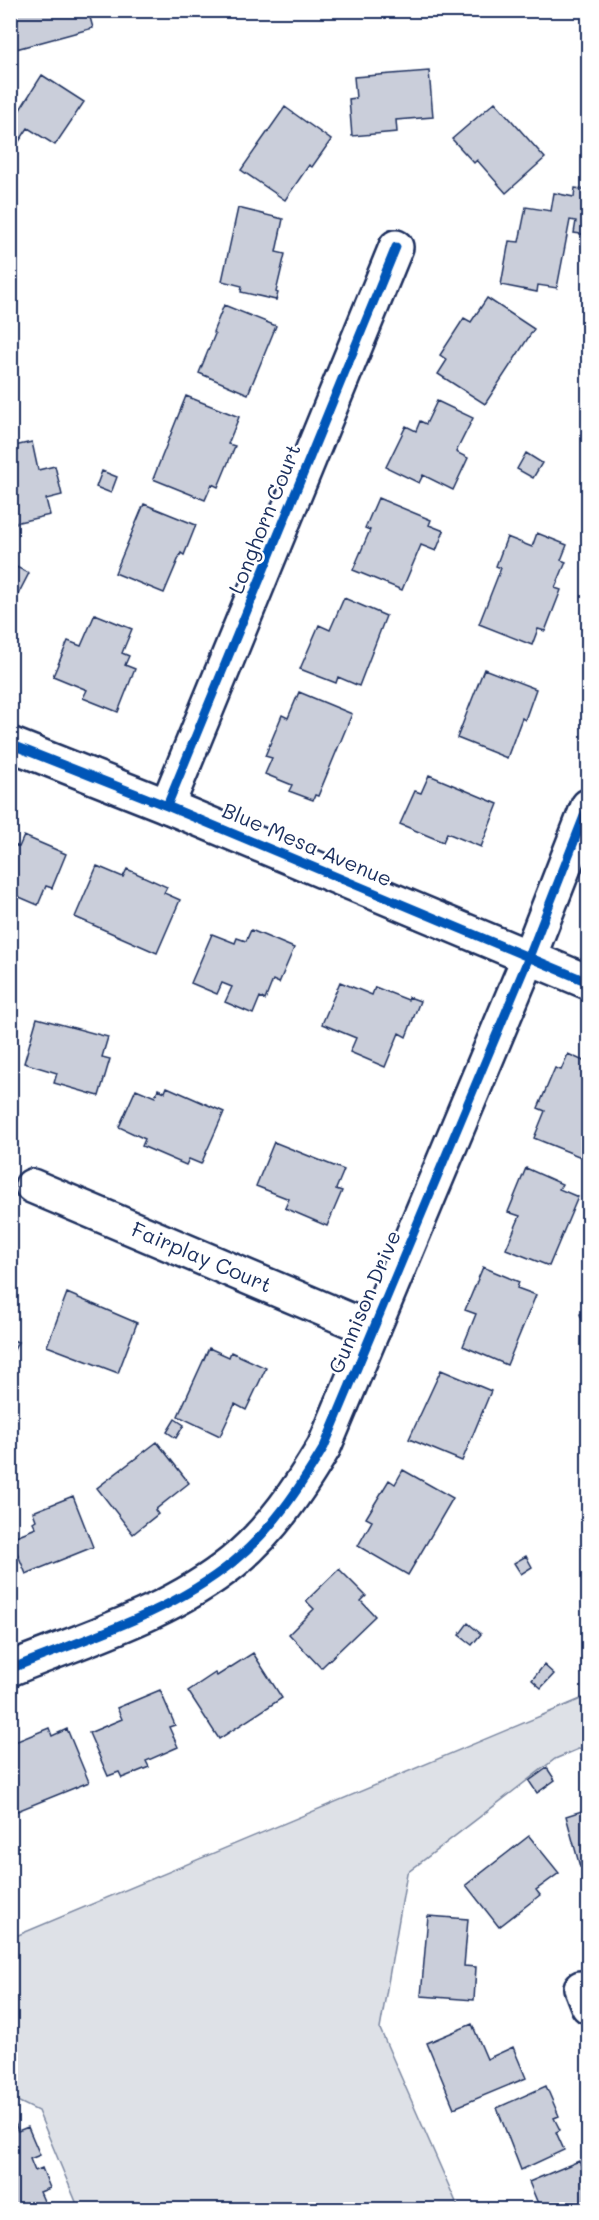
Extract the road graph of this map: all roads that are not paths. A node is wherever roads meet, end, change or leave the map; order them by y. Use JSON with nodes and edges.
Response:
{"nodes":[{"id":1,"x":396,"y":247,"type":"dead end"},
{"id":2,"x":10,"y":744,"type":"edge"},
{"id":3,"x":167,"y":806,"type":"junction"},
{"id":4,"x":588,"y":806,"type":"edge"},
{"id":5,"x":529,"y":957,"type":"junction"},
{"id":6,"x":588,"y":982,"type":"edge"},
{"id":7,"x":32,"y":1186,"type":"dead end"},
{"id":8,"x":373,"y":1330,"type":"junction"},
{"id":9,"x":10,"y":1669,"type":"edge"}],
"edges":[{"from":1,"to":3,"type":"street","name":"Longhorn Court"},
{"from":2,"to":3,"type":"street","name":"Blue Mesa Avenue"},
{"from":3,"to":5,"type":"street","name":"Blue Mesa Avenue"},
{"from":4,"to":5,"type":"street","name":"Gunnison Drive"},
{"from":5,"to":6,"type":"street","name":"Blue Mesa Avenue"},
{"from":5,"to":8,"type":"street","name":"Gunnison Drive"},
{"from":7,"to":8,"type":"street","name":"Fairplay Court"},
{"from":8,"to":9,"type":"street","name":"Gunnison Drive"}]}
